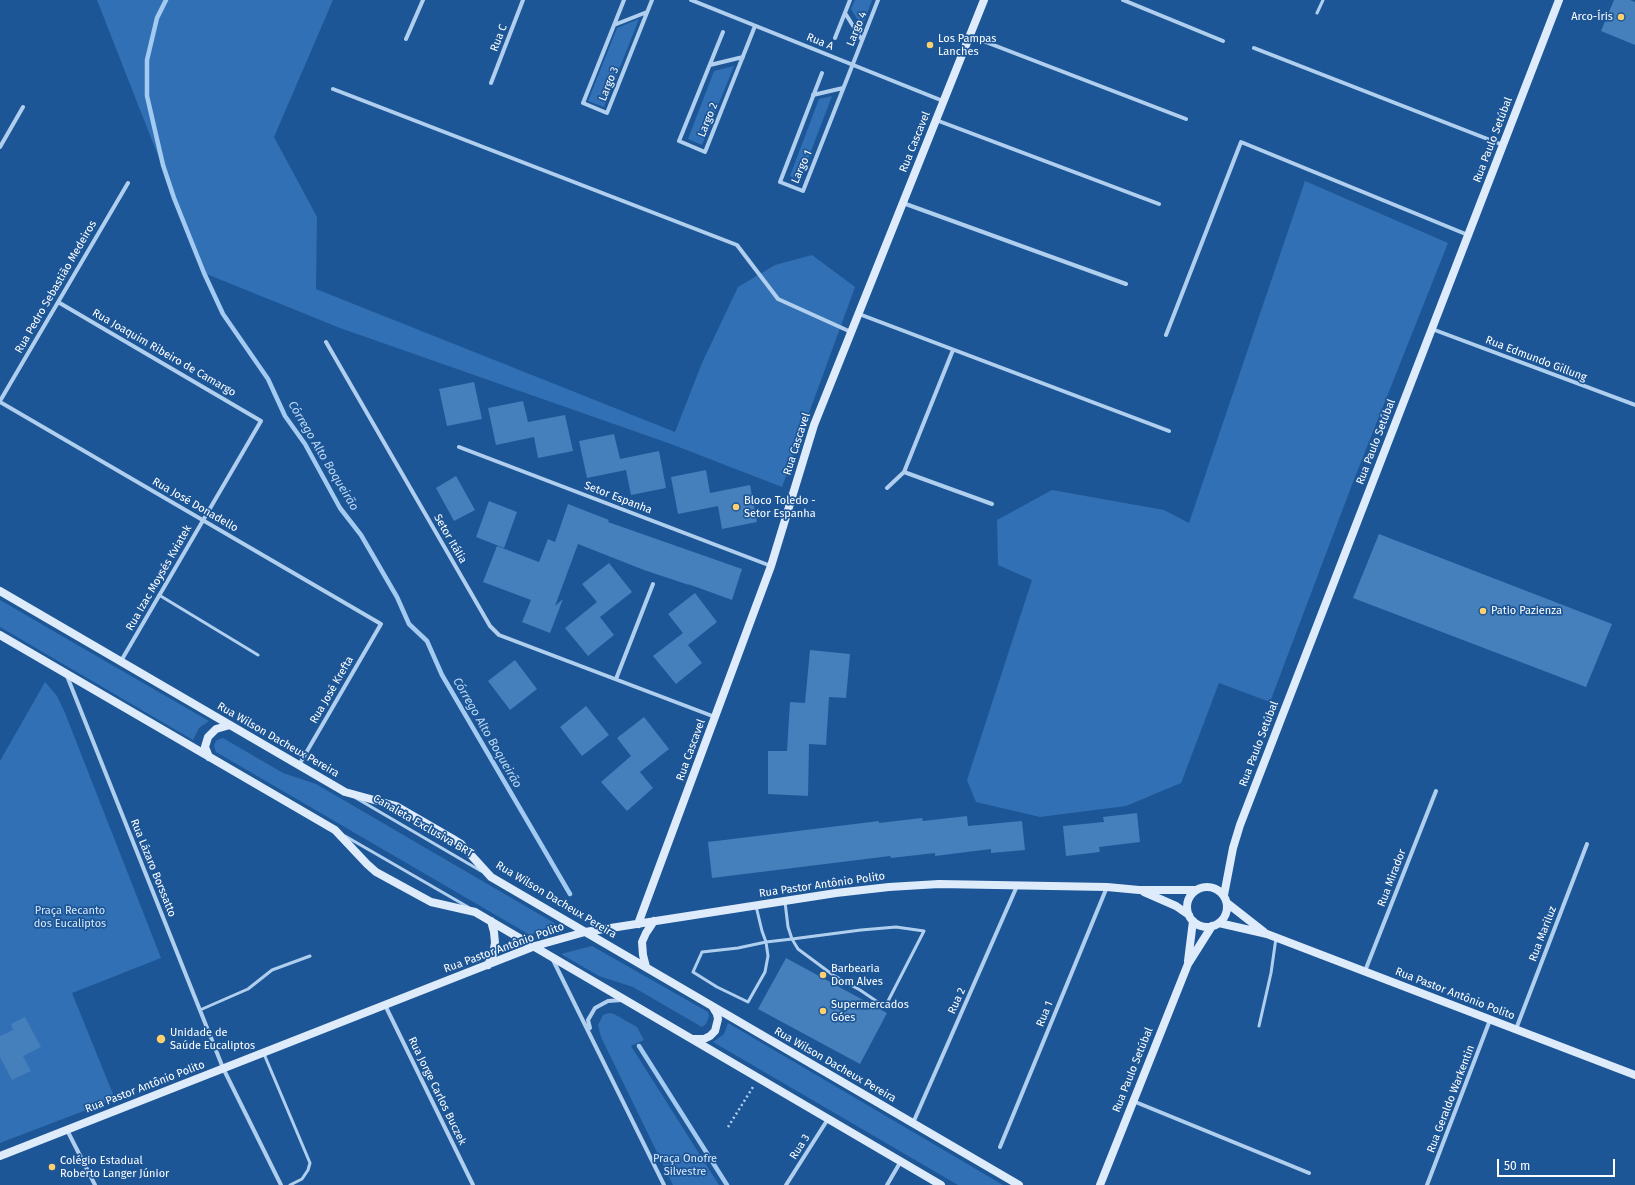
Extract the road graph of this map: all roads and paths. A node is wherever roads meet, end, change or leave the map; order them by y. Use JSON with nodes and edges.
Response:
{"nodes":[{"id":1,"x":423,"y":0,"type":"edge"},
{"id":2,"x":524,"y":0,"type":"edge"},
{"id":3,"x":624,"y":0,"type":"edge"},
{"id":4,"x":652,"y":0,"type":"edge"},
{"id":5,"x":691,"y":0,"type":"edge"},
{"id":6,"x":850,"y":0,"type":"edge"},
{"id":7,"x":878,"y":0,"type":"edge"},
{"id":8,"x":984,"y":0,"type":"edge"},
{"id":9,"x":1123,"y":0,"type":"edge"},
{"id":10,"x":1323,"y":0,"type":"edge"},
{"id":11,"x":1559,"y":0,"type":"edge"},
{"id":12,"x":648,"y":12,"type":"junction"},
{"id":13,"x":845,"y":13,"type":"junction"},
{"id":14,"x":1317,"y":13,"type":"dead end"},
{"id":15,"x":614,"y":25,"type":"junction"},
{"id":16,"x":755,"y":26,"type":"junction"},
{"id":17,"x":723,"y":32,"type":"dead end"},
{"id":18,"x":970,"y":36,"type":"junction"},
{"id":19,"x":835,"y":38,"type":"dead end"},
{"id":20,"x":406,"y":39,"type":"dead end"},
{"id":21,"x":862,"y":40,"type":"junction"},
{"id":22,"x":1223,"y":40,"type":"dead end"},
{"id":23,"x":1254,"y":48,"type":"dead end"},
{"id":24,"x":743,"y":57,"type":"junction"},
{"id":25,"x":710,"y":65,"type":"junction"},
{"id":26,"x":852,"y":65,"type":"junction"},
{"id":27,"x":822,"y":72,"type":"dead end"},
{"id":28,"x":491,"y":83,"type":"dead end"},
{"id":29,"x":843,"y":88,"type":"junction"},
{"id":30,"x":333,"y":89,"type":"dead end"},
{"id":31,"x":813,"y":95,"type":"junction"},
{"id":32,"x":944,"y":101,"type":"junction"},
{"id":33,"x":23,"y":107,"type":"dead end"},
{"id":34,"x":936,"y":120,"type":"junction"},
{"id":35,"x":1186,"y":120,"type":"dead end"},
{"id":36,"x":1503,"y":145,"type":"junction"},
{"id":37,"x":0,"y":147,"type":"edge"},
{"id":38,"x":128,"y":183,"type":"dead end"},
{"id":39,"x":903,"y":203,"type":"junction"},
{"id":40,"x":1159,"y":204,"type":"dead end"},
{"id":41,"x":1468,"y":235,"type":"junction"},
{"id":42,"x":1126,"y":284,"type":"dead end"},
{"id":43,"x":58,"y":302,"type":"junction"},
{"id":44,"x":859,"y":314,"type":"junction"},
{"id":45,"x":1432,"y":329,"type":"junction"},
{"id":46,"x":852,"y":332,"type":"junction"},
{"id":47,"x":1166,"y":334,"type":"dead end"},
{"id":48,"x":326,"y":342,"type":"dead end"},
{"id":49,"x":953,"y":350,"type":"junction"},
{"id":50,"x":0,"y":402,"type":"edge"},
{"id":51,"x":1635,"y":405,"type":"edge"},
{"id":52,"x":261,"y":421,"type":"joint"},
{"id":53,"x":1169,"y":432,"type":"dead end"},
{"id":54,"x":459,"y":447,"type":"dead end"},
{"id":55,"x":904,"y":472,"type":"junction"},
{"id":56,"x":887,"y":488,"type":"dead end"},
{"id":57,"x":992,"y":504,"type":"dead end"},
{"id":58,"x":203,"y":520,"type":"junction"},
{"id":59,"x":771,"y":566,"type":"junction"},
{"id":60,"x":653,"y":584,"type":"dead end"},
{"id":61,"x":0,"y":591,"type":"edge"},
{"id":62,"x":159,"y":596,"type":"junction"},
{"id":63,"x":381,"y":624,"type":"joint"},
{"id":64,"x":0,"y":635,"type":"edge"},
{"id":65,"x":258,"y":655,"type":"dead end"},
{"id":66,"x":121,"y":661,"type":"junction"},
{"id":67,"x":66,"y":673,"type":"junction"},
{"id":68,"x":616,"y":680,"type":"junction"},
{"id":69,"x":715,"y":717,"type":"junction"},
{"id":70,"x":230,"y":725,"type":"junction"},
{"id":71,"x":210,"y":757,"type":"junction"},
{"id":72,"x":299,"y":765,"type":"junction"},
{"id":73,"x":1436,"y":791,"type":"dead end"},
{"id":74,"x":345,"y":792,"type":"junction"},
{"id":75,"x":335,"y":830,"type":"junction"},
{"id":76,"x":1587,"y":844,"type":"dead end"},
{"id":77,"x":491,"y":877,"type":"junction"},
{"id":78,"x":1017,"y":886,"type":"junction"},
{"id":79,"x":1107,"y":887,"type":"junction"},
{"id":80,"x":1139,"y":890,"type":"junction"},
{"id":81,"x":1195,"y":890,"type":"junction"},
{"id":82,"x":1224,"y":895,"type":"junction"},
{"id":83,"x":785,"y":901,"type":"junction"},
{"id":84,"x":1227,"y":903,"type":"junction"},
{"id":85,"x":756,"y":906,"type":"junction"},
{"id":86,"x":475,"y":912,"type":"junction"},
{"id":87,"x":1191,"y":918,"type":"junction"},
{"id":88,"x":491,"y":921,"type":"junction"},
{"id":89,"x":654,"y":921,"type":"junction"},
{"id":90,"x":638,"y":924,"type":"junction"},
{"id":91,"x":1215,"y":925,"type":"junction"},
{"id":92,"x":585,"y":932,"type":"junction"},
{"id":93,"x":1267,"y":934,"type":"junction"},
{"id":94,"x":1276,"y":938,"type":"junction"},
{"id":95,"x":792,"y":939,"type":"junction"},
{"id":96,"x":766,"y":942,"type":"junction"},
{"id":97,"x":535,"y":946,"type":"junction"},
{"id":98,"x":310,"y":956,"type":"dead end"},
{"id":99,"x":551,"y":956,"type":"junction"},
{"id":100,"x":1188,"y":964,"type":"junction"},
{"id":101,"x":488,"y":965,"type":"junction"},
{"id":102,"x":646,"y":967,"type":"junction"},
{"id":103,"x":1365,"y":972,"type":"junction"},
{"id":104,"x":625,"y":1000,"type":"junction"},
{"id":105,"x":709,"y":1004,"type":"junction"},
{"id":106,"x":385,"y":1005,"type":"junction"},
{"id":107,"x":200,"y":1010,"type":"junction"},
{"id":108,"x":1491,"y":1020,"type":"junction"},
{"id":109,"x":1259,"y":1026,"type":"dead end"},
{"id":110,"x":1516,"y":1029,"type":"junction"},
{"id":111,"x":591,"y":1035,"type":"junction"},
{"id":112,"x":690,"y":1038,"type":"junction"},
{"id":113,"x":263,"y":1052,"type":"junction"},
{"id":114,"x":223,"y":1068,"type":"junction"},
{"id":115,"x":1635,"y":1075,"type":"edge"},
{"id":116,"x":759,"y":1078,"type":"junction"},
{"id":117,"x":1133,"y":1101,"type":"junction"},
{"id":118,"x":828,"y":1119,"type":"junction"},
{"id":119,"x":913,"y":1123,"type":"junction"},
{"id":120,"x":728,"y":1127,"type":"dead end"},
{"id":121,"x":67,"y":1129,"type":"junction"},
{"id":122,"x":1000,"y":1147,"type":"dead end"},
{"id":123,"x":0,"y":1156,"type":"edge"},
{"id":124,"x":901,"y":1162,"type":"junction"},
{"id":125,"x":1309,"y":1173,"type":"dead end"},
{"id":126,"x":95,"y":1185,"type":"edge"},
{"id":127,"x":281,"y":1185,"type":"edge"},
{"id":128,"x":290,"y":1185,"type":"edge"},
{"id":129,"x":473,"y":1185,"type":"edge"},
{"id":130,"x":664,"y":1185,"type":"edge"},
{"id":131,"x":786,"y":1185,"type":"edge"},
{"id":132,"x":887,"y":1185,"type":"edge"},
{"id":133,"x":941,"y":1185,"type":"edge"},
{"id":134,"x":1019,"y":1185,"type":"edge"},
{"id":135,"x":1100,"y":1185,"type":"edge"},
{"id":136,"x":1427,"y":1185,"type":"edge"}],
"edges":[{"from":1,"to":20,"type":"street"},
{"from":2,"to":28,"type":"street","name":"Rua C"},
{"from":3,"to":15,"type":"street","name":"Largo 3"},
{"from":4,"to":12,"type":"street","name":"Largo 3"},
{"from":5,"to":16,"type":"street","name":"Rua A"},
{"from":6,"to":13,"type":"street","name":"Largo 4"},
{"from":7,"to":21,"type":"street","name":"Largo 4"},
{"from":8,"to":18,"type":"main road","name":"Rua Cascavel"},
{"from":9,"to":22,"type":"street"},
{"from":10,"to":14,"type":"lane"},
{"from":11,"to":36,"type":"main road","name":"Rua Paulo Setúbal"},
{"from":12,"to":15,"type":"street"},
{"from":12,"to":15,"type":"street","name":"Largo 3"},
{"from":13,"to":19,"type":"street","name":"Largo 4"},
{"from":13,"to":21,"type":"street"},
{"from":16,"to":24,"type":"street","name":"Largo 2"},
{"from":16,"to":26,"type":"street","name":"Rua A"},
{"from":17,"to":25,"type":"street","name":"Largo 2"},
{"from":18,"to":32,"type":"main road","name":"Rua Cascavel"},
{"from":18,"to":35,"type":"street"},
{"from":21,"to":26,"type":"street","name":"Largo 4"},
{"from":23,"to":36,"type":"street"},
{"from":24,"to":25,"type":"street"},
{"from":24,"to":25,"type":"street","name":"Largo 2"},
{"from":26,"to":29,"type":"street","name":"Largo 1"},
{"from":26,"to":32,"type":"street","name":"Rua A"},
{"from":27,"to":31,"type":"street","name":"Largo 1"},
{"from":29,"to":31,"type":"street"},
{"from":29,"to":31,"type":"street","name":"Largo 1"},
{"from":30,"to":46,"type":"street"},
{"from":32,"to":34,"type":"main road","name":"Rua Cascavel"},
{"from":33,"to":37,"type":"street"},
{"from":34,"to":39,"type":"main road","name":"Rua Cascavel"},
{"from":34,"to":40,"type":"street"},
{"from":36,"to":41,"type":"main road","name":"Rua Paulo Setúbal"},
{"from":38,"to":43,"type":"street","name":"Rua Pedro Sebastião Medeiros"},
{"from":39,"to":42,"type":"street"},
{"from":39,"to":44,"type":"main road","name":"Rua Cascavel"},
{"from":41,"to":45,"type":"main road","name":"Rua Paulo Setúbal"},
{"from":41,"to":47,"type":"street"},
{"from":43,"to":50,"type":"street","name":"Rua Pedro Sebastião Medeiros"},
{"from":43,"to":52,"type":"street","name":"Rua Joaquim Ribeiro de Camargo"},
{"from":44,"to":46,"type":"main road","name":"Rua Cascavel"},
{"from":44,"to":49,"type":"street"},
{"from":45,"to":51,"type":"street","name":"Rua Edmundo Gillung"},
{"from":45,"to":82,"type":"main road","name":"Rua Paulo Setúbal"},
{"from":46,"to":59,"type":"main road","name":"Rua Cascavel"},
{"from":48,"to":68,"type":"street","name":"Setor Itália"},
{"from":49,"to":53,"type":"street"},
{"from":49,"to":55,"type":"street"},
{"from":50,"to":58,"type":"street","name":"Rua José Donadello"},
{"from":52,"to":58,"type":"street","name":"Rua Izac Moysés Kviatek"},
{"from":54,"to":59,"type":"street","name":"Setor Espanha"},
{"from":55,"to":56,"type":"street"},
{"from":55,"to":57,"type":"street"},
{"from":58,"to":62,"type":"street","name":"Rua Izac Moysés Kviatek"},
{"from":58,"to":63,"type":"street","name":"Rua José Donadello"},
{"from":59,"to":69,"type":"main road","name":"Rua Cascavel"},
{"from":60,"to":68,"type":"street"},
{"from":61,"to":66,"type":"main road","name":"Rua Wilson Dacheux Pereira"},
{"from":62,"to":65,"type":"lane"},
{"from":62,"to":66,"type":"street","name":"Rua Izac Moysés Kviatek"},
{"from":63,"to":72,"type":"street","name":"Rua José Krefta"},
{"from":64,"to":67,"type":"main road"},
{"from":66,"to":70,"type":"main road","name":"Rua Wilson Dacheux Pereira"},
{"from":67,"to":71,"type":"main road"},
{"from":67,"to":107,"type":"street","name":"Rua Lázaro Borssatto"},
{"from":68,"to":69,"type":"street","name":"Setor Itália"},
{"from":69,"to":90,"type":"main road","name":"Rua Cascavel"},
{"from":70,"to":71,"type":"main road"},
{"from":70,"to":72,"type":"main road","name":"Rua Wilson Dacheux Pereira"},
{"from":71,"to":75,"type":"main road"},
{"from":72,"to":74,"type":"main road","name":"Rua Wilson Dacheux Pereira"},
{"from":73,"to":103,"type":"street","name":"Rua Mirador"},
{"from":74,"to":77,"type":"lane","name":"Canaleta Exclusiva BRT"},
{"from":74,"to":77,"type":"main road","name":"Rua Wilson Dacheux Pereira"},
{"from":75,"to":86,"type":"lane"},
{"from":75,"to":86,"type":"main road"},
{"from":76,"to":110,"type":"street","name":"Rua Mariluz"},
{"from":77,"to":92,"type":"main road","name":"Rua Wilson Dacheux Pereira"},
{"from":78,"to":79,"type":"main road","name":"Rua Pastor Antônio Polito"},
{"from":78,"to":83,"type":"main road","name":"Rua Pastor Antônio Polito"},
{"from":78,"to":119,"type":"street","name":"Rua 2"},
{"from":79,"to":80,"type":"main road","name":"Rua Pastor Antônio Polito"},
{"from":79,"to":122,"type":"street","name":"Rua 1"},
{"from":80,"to":81,"type":"main road","name":"Rua Pastor Antônio Polito"},
{"from":80,"to":87,"type":"main road","name":"Rua Pastor Antônio Polito"},
{"from":81,"to":82,"type":"main road"},
{"from":81,"to":87,"type":"main road"},
{"from":82,"to":84,"type":"main road"},
{"from":83,"to":85,"type":"main road","name":"Rua Pastor Antônio Polito"},
{"from":83,"to":95,"type":"lane"},
{"from":84,"to":91,"type":"main road"},
{"from":84,"to":93,"type":"main road","name":"Rua Pastor Antônio Polito"},
{"from":85,"to":89,"type":"main road","name":"Rua Pastor Antônio Polito"},
{"from":85,"to":96,"type":"lane"},
{"from":86,"to":88,"type":"main road"},
{"from":87,"to":91,"type":"main road"},
{"from":87,"to":100,"type":"main road","name":"Rua Paulo Setúbal"},
{"from":88,"to":97,"type":"main road"},
{"from":88,"to":101,"type":"main road"},
{"from":89,"to":90,"type":"main road","name":"Rua Pastor Antônio Polito"},
{"from":89,"to":102,"type":"main road"},
{"from":90,"to":92,"type":"main road","name":"Rua Pastor Antônio Polito"},
{"from":91,"to":93,"type":"main road","name":"Rua Pastor Antônio Polito"},
{"from":91,"to":100,"type":"main road","name":"Rua Paulo Setúbal"},
{"from":92,"to":97,"type":"main road","name":"Rua Pastor Antônio Polito"},
{"from":92,"to":102,"type":"main road","name":"Rua Wilson Dacheux Pereira"},
{"from":93,"to":94,"type":"main road","name":"Rua Pastor Antônio Polito"},
{"from":94,"to":103,"type":"main road","name":"Rua Pastor Antônio Polito"},
{"from":94,"to":109,"type":"lane"},
{"from":95,"to":95,"type":"lane"},
{"from":95,"to":96,"type":"lane"},
{"from":96,"to":96,"type":"lane"},
{"from":97,"to":99,"type":"main road"},
{"from":97,"to":101,"type":"main road","name":"Rua Pastor Antônio Polito"},
{"from":98,"to":107,"type":"lane"},
{"from":99,"to":104,"type":"main road"},
{"from":99,"to":111,"type":"street"},
{"from":100,"to":117,"type":"main road","name":"Rua Paulo Setúbal"},
{"from":101,"to":106,"type":"main road","name":"Rua Pastor Antônio Polito"},
{"from":102,"to":105,"type":"main road","name":"Rua Wilson Dacheux Pereira"},
{"from":103,"to":108,"type":"main road","name":"Rua Pastor Antônio Polito"},
{"from":104,"to":111,"type":"street"},
{"from":104,"to":112,"type":"main road"},
{"from":105,"to":112,"type":"main road"},
{"from":105,"to":119,"type":"main road","name":"Rua Wilson Dacheux Pereira"},
{"from":106,"to":113,"type":"main road","name":"Rua Pastor Antônio Polito"},
{"from":106,"to":129,"type":"street","name":"Rua Jorge Carlos Buczek"},
{"from":107,"to":114,"type":"street","name":"Rua Lázaro Borssatto"},
{"from":108,"to":110,"type":"main road","name":"Rua Pastor Antônio Polito"},
{"from":108,"to":136,"type":"street","name":"Rua Geraldo Warkentin"},
{"from":110,"to":115,"type":"main road","name":"Rua Pastor Antônio Polito"},
{"from":111,"to":130,"type":"street"},
{"from":112,"to":116,"type":"main road"},
{"from":113,"to":114,"type":"main road","name":"Rua Pastor Antônio Polito"},
{"from":113,"to":128,"type":"lane"},
{"from":114,"to":121,"type":"main road","name":"Rua Pastor Antônio Polito"},
{"from":114,"to":127,"type":"street","name":"Rua Lázaro Borssatto"},
{"from":116,"to":118,"type":"main road"},
{"from":116,"to":120,"type":"path"},
{"from":117,"to":125,"type":"street"},
{"from":117,"to":135,"type":"main road","name":"Rua Paulo Setúbal"},
{"from":118,"to":124,"type":"main road"},
{"from":118,"to":131,"type":"street","name":"Rua 3"},
{"from":119,"to":134,"type":"main road","name":"Rua Wilson Dacheux Pereira"},
{"from":121,"to":123,"type":"main road","name":"Rua Pastor Antônio Polito"},
{"from":121,"to":126,"type":"street"},
{"from":124,"to":132,"type":"street"},
{"from":124,"to":133,"type":"main road"}]}
